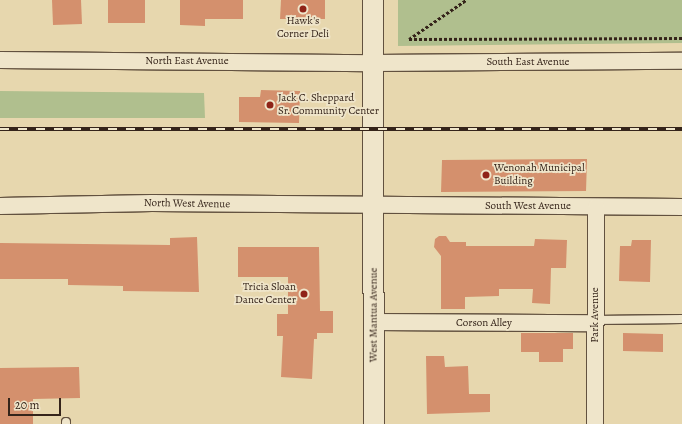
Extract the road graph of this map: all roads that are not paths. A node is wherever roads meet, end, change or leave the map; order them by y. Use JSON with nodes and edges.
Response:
{"nodes":[{"id":1,"x":374,"y":0,"type":"edge"},
{"id":2,"x":0,"y":60,"type":"edge"},
{"id":3,"x":682,"y":61,"type":"edge"},
{"id":4,"x":374,"y":63,"type":"junction"},
{"id":5,"x":0,"y":206,"type":"edge"},
{"id":6,"x":373,"y":206,"type":"junction"},
{"id":7,"x":596,"y":207,"type":"junction"},
{"id":8,"x":682,"y":207,"type":"edge"},
{"id":9,"x":682,"y":319,"type":"edge"},
{"id":10,"x":595,"y":321,"type":"junction"},
{"id":11,"x":374,"y":322,"type":"junction"},
{"id":12,"x":374,"y":424,"type":"edge"},
{"id":13,"x":595,"y":424,"type":"edge"}],
"edges":[{"from":1,"to":4,"type":"street","name":"West Mantua Avenue"},
{"from":2,"to":4,"type":"street","name":"North East Avenue"},
{"from":3,"to":4,"type":"street","name":"South East Avenue"},
{"from":4,"to":6,"type":"street","name":"West Mantua Avenue"},
{"from":5,"to":6,"type":"street","name":"North West Avenue"},
{"from":6,"to":7,"type":"street","name":"South West Avenue"},
{"from":6,"to":11,"type":"street","name":"West Mantua Avenue"},
{"from":7,"to":8,"type":"street","name":"South West Avenue"},
{"from":7,"to":10,"type":"street","name":"Park Avenue"},
{"from":9,"to":10,"type":"lane"},
{"from":10,"to":11,"type":"street","name":"Corson Alley"},
{"from":10,"to":13,"type":"street","name":"Park Avenue"},
{"from":11,"to":12,"type":"street","name":"West Mantua Avenue"}]}
